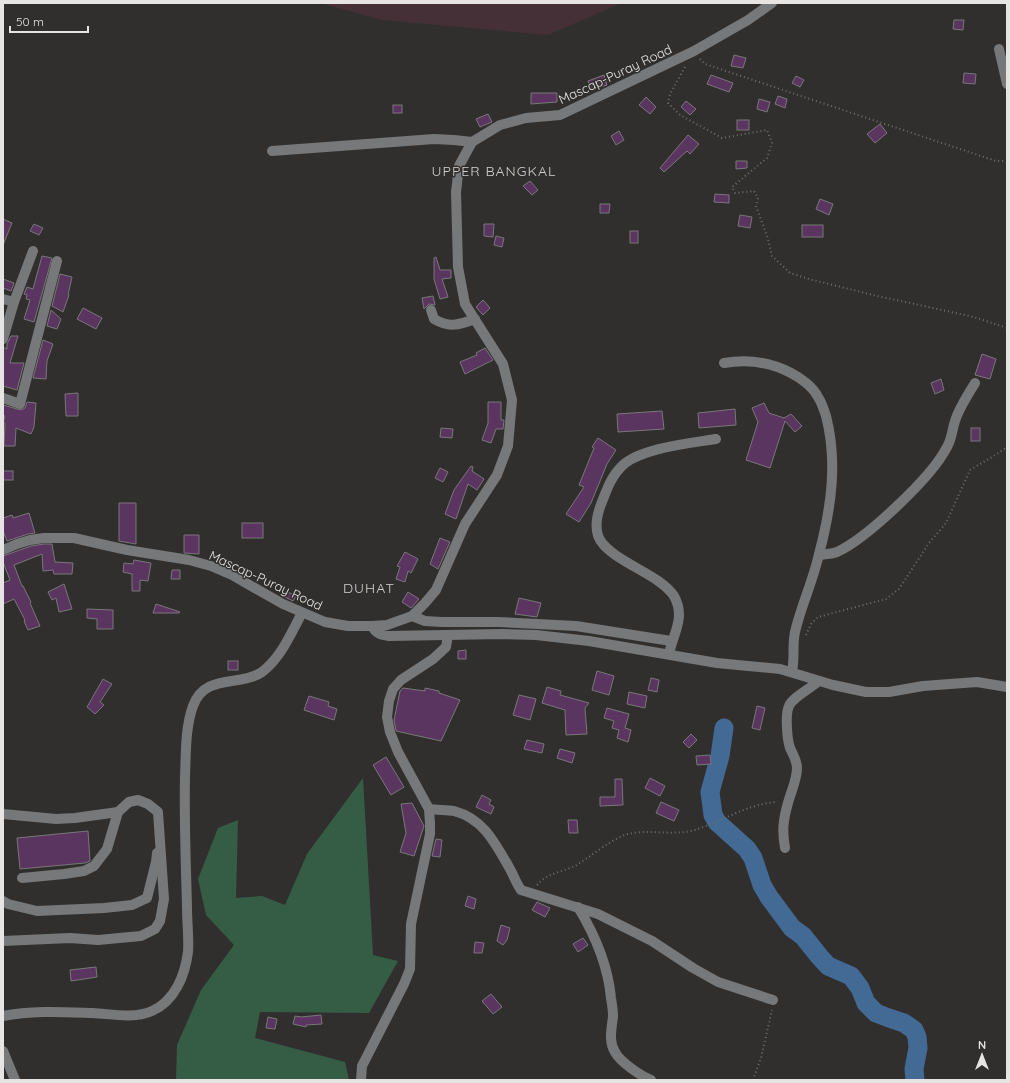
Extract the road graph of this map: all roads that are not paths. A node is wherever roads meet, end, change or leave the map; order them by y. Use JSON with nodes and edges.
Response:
{"nodes":[{"id":1,"x":772,"y":3,"type":"edge"},
{"id":2,"x":998,"y":50,"type":"dead end"},
{"id":3,"x":1007,"y":84,"type":"edge"},
{"id":4,"x":472,"y":142,"type":"junction"},
{"id":5,"x":272,"y":151,"type":"dead end"},
{"id":6,"x":33,"y":251,"type":"dead end"},
{"id":7,"x":57,"y":261,"type":"dead end"},
{"id":8,"x":3,"y":299,"type":"edge"},
{"id":9,"x":14,"y":302,"type":"junction"},
{"id":10,"x":431,"y":310,"type":"dead end"},
{"id":11,"x":475,"y":320,"type":"junction"},
{"id":12,"x":3,"y":339,"type":"edge"},
{"id":13,"x":724,"y":363,"type":"dead end"},
{"id":14,"x":975,"y":383,"type":"dead end"},
{"id":15,"x":3,"y":398,"type":"edge"},
{"id":16,"x":716,"y":438,"type":"dead end"},
{"id":17,"x":3,"y":550,"type":"edge"},
{"id":18,"x":819,"y":555,"type":"junction"},
{"id":19,"x":302,"y":613,"type":"junction"},
{"id":20,"x":412,"y":616,"type":"junction"},
{"id":21,"x":372,"y":626,"type":"junction"},
{"id":22,"x":448,"y":635,"type":"junction"},
{"id":23,"x":671,"y":641,"type":"junction"},
{"id":24,"x":669,"y":654,"type":"junction"},
{"id":25,"x":792,"y":671,"type":"junction"},
{"id":26,"x":819,"y":681,"type":"junction"},
{"id":27,"x":1007,"y":687,"type":"edge"},
{"id":28,"x":429,"y":809,"type":"junction"},
{"id":29,"x":118,"y":812,"type":"junction"},
{"id":30,"x":3,"y":814,"type":"edge"},
{"id":31,"x":159,"y":821,"type":"junction"},
{"id":32,"x":785,"y":848,"type":"dead end"},
{"id":33,"x":22,"y":878,"type":"dead end"},
{"id":34,"x":3,"y":901,"type":"edge"},
{"id":35,"x":578,"y":907,"type":"junction"},
{"id":36,"x":3,"y":941,"type":"edge"},
{"id":37,"x":773,"y":1000,"type":"road end"},
{"id":38,"x":3,"y":1016,"type":"edge"},
{"id":39,"x":3,"y":1051,"type":"edge"},
{"id":40,"x":645,"y":1079,"type":"edge"},
{"id":41,"x":15,"y":1080,"type":"edge"},
{"id":42,"x":361,"y":1080,"type":"edge"}],
"edges":[{"from":1,"to":4,"type":"street","name":"Mascap-Puray Road"},
{"from":2,"to":3,"type":"street"},
{"from":4,"to":5,"type":"street"},
{"from":4,"to":11,"type":"street","name":"Mascap-Puray Road"},
{"from":6,"to":9,"type":"street"},
{"from":7,"to":15,"type":"street"},
{"from":8,"to":9,"type":"street"},
{"from":9,"to":12,"type":"street"},
{"from":10,"to":11,"type":"street"},
{"from":11,"to":20,"type":"street","name":"Mascap-Puray Road"},
{"from":13,"to":18,"type":"street"},
{"from":14,"to":18,"type":"street"},
{"from":16,"to":23,"type":"street"},
{"from":17,"to":19,"type":"street","name":"Mascap-Puray Road"},
{"from":18,"to":25,"type":"street"},
{"from":19,"to":21,"type":"street","name":"Mascap-Puray Road"},
{"from":19,"to":38,"type":"street"},
{"from":20,"to":21,"type":"street","name":"Mascap-Puray Road"},
{"from":20,"to":23,"type":"street"},
{"from":21,"to":22,"type":"street"},
{"from":22,"to":24,"type":"street"},
{"from":22,"to":28,"type":"street"},
{"from":23,"to":24,"type":"street"},
{"from":24,"to":25,"type":"street"},
{"from":25,"to":26,"type":"street"},
{"from":26,"to":27,"type":"street"},
{"from":26,"to":32,"type":"street"},
{"from":28,"to":35,"type":"street"},
{"from":28,"to":42,"type":"street"},
{"from":29,"to":30,"type":"street"},
{"from":29,"to":31,"type":"street"},
{"from":29,"to":33,"type":"street"},
{"from":31,"to":34,"type":"street"},
{"from":31,"to":36,"type":"street"},
{"from":35,"to":37,"type":"street"},
{"from":35,"to":40,"type":"street"},
{"from":39,"to":41,"type":"street"}]}
